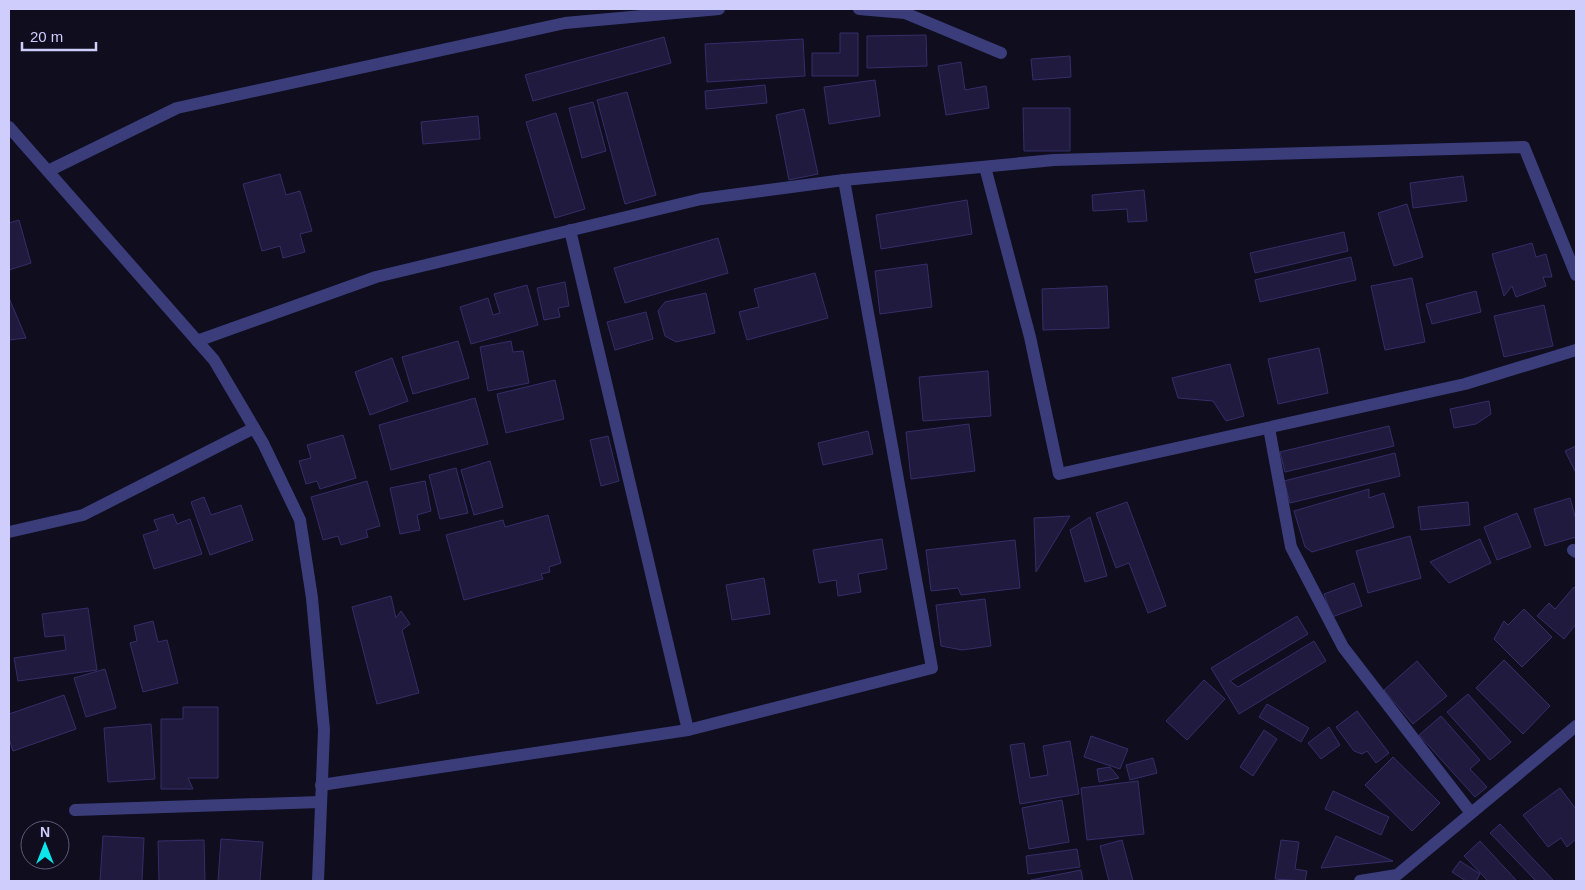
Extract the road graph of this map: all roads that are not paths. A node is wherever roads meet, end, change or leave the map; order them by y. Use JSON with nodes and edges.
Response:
{"nodes":[{"id":1,"x":719,"y":9,"type":"edge"},
{"id":2,"x":859,"y":9,"type":"edge"},
{"id":3,"x":1001,"y":53,"type":"dead end"},
{"id":4,"x":9,"y":127,"type":"edge"},
{"id":5,"x":985,"y":167,"type":"junction"},
{"id":6,"x":48,"y":171,"type":"junction"},
{"id":7,"x":844,"y":180,"type":"junction"},
{"id":8,"x":570,"y":230,"type":"junction"},
{"id":9,"x":1576,"y":275,"type":"edge"},
{"id":10,"x":197,"y":341,"type":"junction"},
{"id":11,"x":1576,"y":350,"type":"edge"},
{"id":12,"x":254,"y":428,"type":"junction"},
{"id":13,"x":1269,"y":428,"type":"junction"},
{"id":14,"x":9,"y":532,"type":"edge"},
{"id":15,"x":1576,"y":726,"type":"edge"},
{"id":16,"x":688,"y":730,"type":"junction"},
{"id":17,"x":321,"y":786,"type":"junction"},
{"id":18,"x":320,"y":802,"type":"junction"},
{"id":19,"x":75,"y":810,"type":"dead end"},
{"id":20,"x":1471,"y":813,"type":"junction"},
{"id":21,"x":318,"y":881,"type":"edge"},
{"id":22,"x":1360,"y":881,"type":"edge"}],
"edges":[{"from":1,"to":6,"type":"street"},
{"from":2,"to":3,"type":"street"},
{"from":4,"to":6,"type":"street"},
{"from":5,"to":7,"type":"street"},
{"from":5,"to":9,"type":"street"},
{"from":5,"to":13,"type":"street"},
{"from":6,"to":10,"type":"street"},
{"from":7,"to":8,"type":"street"},
{"from":7,"to":16,"type":"street"},
{"from":8,"to":10,"type":"street"},
{"from":8,"to":16,"type":"street"},
{"from":10,"to":12,"type":"street"},
{"from":11,"to":13,"type":"street"},
{"from":12,"to":14,"type":"street"},
{"from":12,"to":17,"type":"street"},
{"from":13,"to":20,"type":"street"},
{"from":15,"to":20,"type":"street"},
{"from":16,"to":17,"type":"street"},
{"from":17,"to":18,"type":"street"},
{"from":18,"to":19,"type":"street"},
{"from":18,"to":21,"type":"street"},
{"from":20,"to":22,"type":"street"}]}
